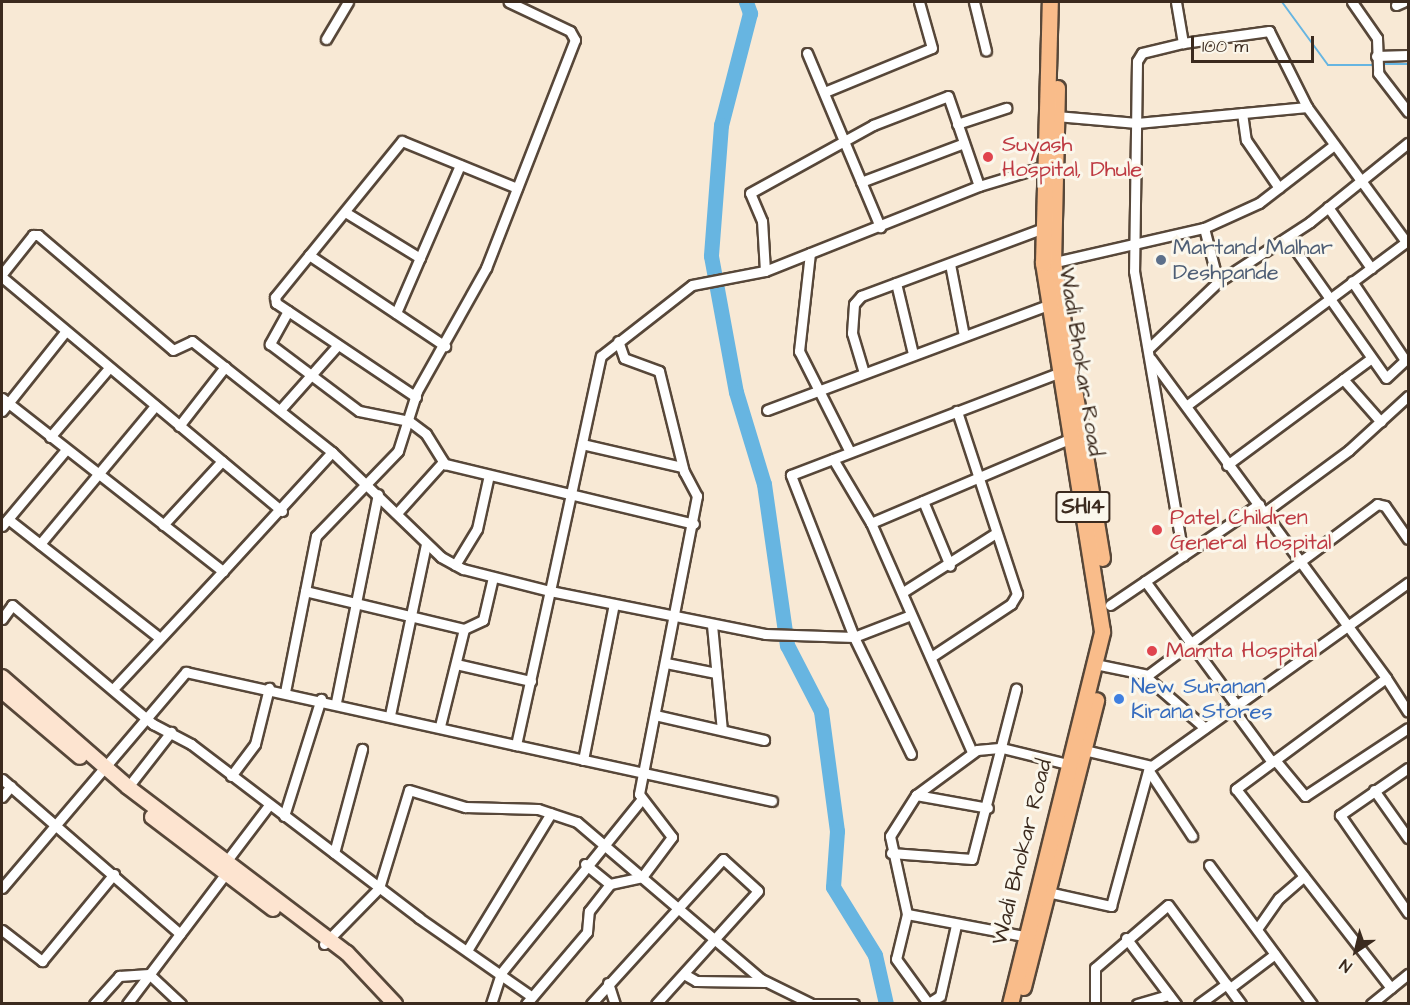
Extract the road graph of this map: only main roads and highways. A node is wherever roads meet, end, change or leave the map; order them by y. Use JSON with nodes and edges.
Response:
{"nodes":[{"id":1,"x":1050,"y":2,"type":"edge"},
{"id":2,"x":1059,"y":2,"type":"edge"},
{"id":3,"x":1048,"y":263,"type":"junction"},
{"id":4,"x":1076,"y":437,"type":"junction"},
{"id":5,"x":1100,"y":665,"type":"junction"},
{"id":6,"x":1028,"y":937,"type":"junction"},
{"id":7,"x":1010,"y":1004,"type":"edge"},
{"id":8,"x":1020,"y":1004,"type":"edge"}],
"edges":[{"from":1,"to":3,"type":"main road","name":"Wadi Bhokar Road","number":"SH14"},
{"from":2,"to":3,"type":"main road","name":"Wadi Bhokar Road","number":"SH14"},
{"from":3,"to":4,"type":"main road","name":"Wadi Bhokar Road","number":"SH14"},
{"from":4,"to":5,"type":"main road","name":"Wadi Bhokar Road","number":"SH14"},
{"from":4,"to":5,"type":"main road","name":"Wadi Bhokar Road","number":"SH14"},
{"from":5,"to":6,"type":"main road","name":"Wadi Bhokar Road","number":"SH14"},
{"from":6,"to":7,"type":"main road","name":"Wadi Bhokar Road","number":"SH14"},
{"from":6,"to":8,"type":"main road","name":"Wadi Bhokar Road","number":"SH14"}]}
